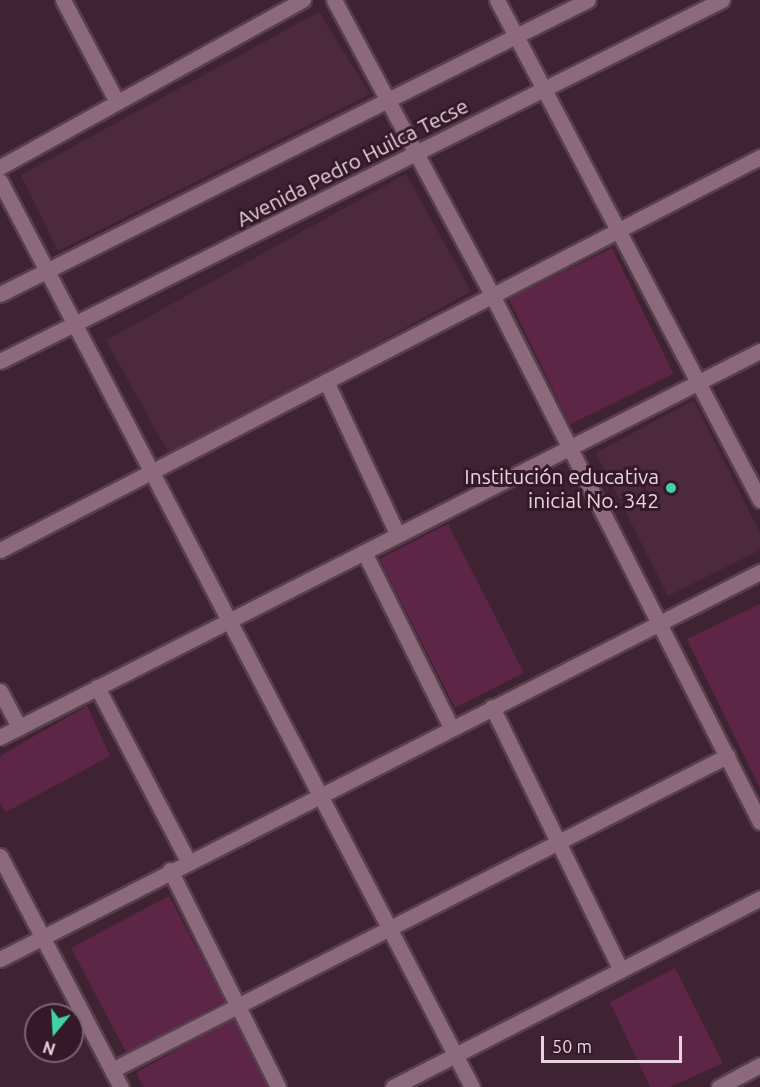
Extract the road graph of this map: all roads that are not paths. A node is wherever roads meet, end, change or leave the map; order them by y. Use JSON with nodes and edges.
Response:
{"nodes":[{"id":1,"x":63,"y":0,"type":"edge"},
{"id":2,"x":303,"y":0,"type":"edge"},
{"id":3,"x":334,"y":0,"type":"edge"},
{"id":4,"x":497,"y":0,"type":"edge"},
{"id":5,"x":588,"y":0,"type":"edge"},
{"id":6,"x":722,"y":0,"type":"edge"},
{"id":7,"x":516,"y":36,"type":"junction"},
{"id":8,"x":545,"y":89,"type":"junction"},
{"id":9,"x":388,"y":100,"type":"junction"},
{"id":10,"x":117,"y":102,"type":"junction"},
{"id":11,"x":416,"y":153,"type":"junction"},
{"id":12,"x":760,"y":157,"type":"edge"},
{"id":13,"x":0,"y":167,"type":"edge"},
{"id":14,"x":0,"y":181,"type":"edge"},
{"id":15,"x":620,"y":229,"type":"junction"},
{"id":16,"x":47,"y":271,"type":"junction"},
{"id":17,"x":0,"y":294,"type":"edge"},
{"id":18,"x":492,"y":295,"type":"junction"},
{"id":19,"x":75,"y":324,"type":"junction"},
{"id":20,"x":760,"y":351,"type":"edge"},
{"id":21,"x":0,"y":361,"type":"edge"},
{"id":22,"x":326,"y":381,"type":"junction"},
{"id":23,"x":700,"y":383,"type":"junction"},
{"id":24,"x":569,"y":447,"type":"junction"},
{"id":25,"x":152,"y":471,"type":"junction"},
{"id":26,"x":760,"y":500,"type":"edge"},
{"id":27,"x":396,"y":533,"type":"junction"},
{"id":28,"x":0,"y":550,"type":"edge"},
{"id":29,"x":364,"y":552,"type":"junction"},
{"id":30,"x":760,"y":572,"type":"edge"},
{"id":31,"x":228,"y":619,"type":"junction"},
{"id":32,"x":660,"y":624,"type":"junction"},
{"id":33,"x":97,"y":687,"type":"junction"},
{"id":34,"x":0,"y":691,"type":"edge"},
{"id":35,"x":492,"y":707,"type":"junction"},
{"id":36,"x":20,"y":726,"type":"junction"},
{"id":37,"x":451,"y":727,"type":"junction"},
{"id":38,"x":0,"y":737,"type":"edge"},
{"id":39,"x":727,"y":756,"type":"junction"},
{"id":40,"x":318,"y":793,"type":"junction"},
{"id":41,"x":760,"y":822,"type":"edge"},
{"id":42,"x":557,"y":841,"type":"junction"},
{"id":43,"x":0,"y":856,"type":"edge"},
{"id":44,"x":188,"y":861,"type":"junction"},
{"id":45,"x":170,"y":870,"type":"junction"},
{"id":46,"x":760,"y":898,"type":"edge"},
{"id":47,"x":388,"y":926,"type":"junction"},
{"id":48,"x":43,"y":937,"type":"junction"},
{"id":49,"x":0,"y":959,"type":"edge"},
{"id":50,"x":621,"y":970,"type":"junction"},
{"id":51,"x":237,"y":1004,"type":"junction"},
{"id":52,"x":456,"y":1056,"type":"junction"},
{"id":53,"x":760,"y":1065,"type":"edge"},
{"id":54,"x":112,"y":1070,"type":"junction"},
{"id":55,"x":121,"y":1087,"type":"edge"},
{"id":56,"x":278,"y":1087,"type":"edge"},
{"id":57,"x":393,"y":1087,"type":"edge"},
{"id":58,"x":472,"y":1087,"type":"edge"},
{"id":59,"x":719,"y":1087,"type":"edge"}],
"edges":[{"from":1,"to":10,"type":"street"},
{"from":2,"to":10,"type":"street"},
{"from":3,"to":9,"type":"street"},
{"from":4,"to":7,"type":"street"},
{"from":5,"to":7,"type":"street","name":"Avenida Pedro Huilca Tecse"},
{"from":6,"to":8,"type":"street","name":"Avenida Pedro Huilca Tecse"},
{"from":7,"to":8,"type":"street"},
{"from":7,"to":9,"type":"street","name":"Avenida Pedro Huilca Tecse"},
{"from":8,"to":11,"type":"street","name":"Avenida Pedro Huilca Tecse"},
{"from":8,"to":15,"type":"street"},
{"from":9,"to":11,"type":"street"},
{"from":9,"to":16,"type":"street","name":"Avenida Pedro Huilca Tecse"},
{"from":10,"to":13,"type":"street"},
{"from":11,"to":18,"type":"street"},
{"from":11,"to":19,"type":"street","name":"Avenida Pedro Huilca Tecse"},
{"from":12,"to":15,"type":"street"},
{"from":14,"to":16,"type":"street"},
{"from":15,"to":18,"type":"street"},
{"from":15,"to":23,"type":"street"},
{"from":16,"to":17,"type":"street","name":"Avenida Pedro Huilca Tecse"},
{"from":16,"to":19,"type":"street"},
{"from":18,"to":22,"type":"street"},
{"from":18,"to":24,"type":"street"},
{"from":19,"to":21,"type":"street","name":"Avenida Pedro Huilca Tecse"},
{"from":19,"to":25,"type":"street"},
{"from":20,"to":23,"type":"street"},
{"from":22,"to":25,"type":"street"},
{"from":22,"to":27,"type":"street"},
{"from":23,"to":24,"type":"street"},
{"from":23,"to":26,"type":"street"},
{"from":24,"to":27,"type":"street"},
{"from":24,"to":32,"type":"street"},
{"from":25,"to":28,"type":"street"},
{"from":25,"to":31,"type":"street"},
{"from":27,"to":29,"type":"street"},
{"from":29,"to":31,"type":"street"},
{"from":29,"to":37,"type":"street"},
{"from":30,"to":32,"type":"street"},
{"from":31,"to":33,"type":"street"},
{"from":31,"to":40,"type":"street"},
{"from":32,"to":35,"type":"street"},
{"from":32,"to":39,"type":"street"},
{"from":33,"to":36,"type":"street"},
{"from":33,"to":44,"type":"street"},
{"from":34,"to":36,"type":"street"},
{"from":35,"to":37,"type":"street"},
{"from":35,"to":42,"type":"street"},
{"from":36,"to":38,"type":"street"},
{"from":37,"to":40,"type":"street"},
{"from":39,"to":41,"type":"street"},
{"from":39,"to":42,"type":"street"},
{"from":40,"to":44,"type":"street"},
{"from":40,"to":47,"type":"street"},
{"from":42,"to":47,"type":"street"},
{"from":42,"to":50,"type":"street"},
{"from":43,"to":48,"type":"street"},
{"from":44,"to":45,"type":"street"},
{"from":45,"to":48,"type":"street"},
{"from":45,"to":51,"type":"street"},
{"from":46,"to":50,"type":"street"},
{"from":47,"to":51,"type":"street"},
{"from":47,"to":52,"type":"street"},
{"from":48,"to":49,"type":"street"},
{"from":48,"to":54,"type":"street"},
{"from":50,"to":52,"type":"street"},
{"from":51,"to":54,"type":"street"},
{"from":51,"to":56,"type":"street"},
{"from":52,"to":57,"type":"street"},
{"from":52,"to":58,"type":"street"},
{"from":53,"to":59,"type":"street"},
{"from":54,"to":55,"type":"street"}]}
